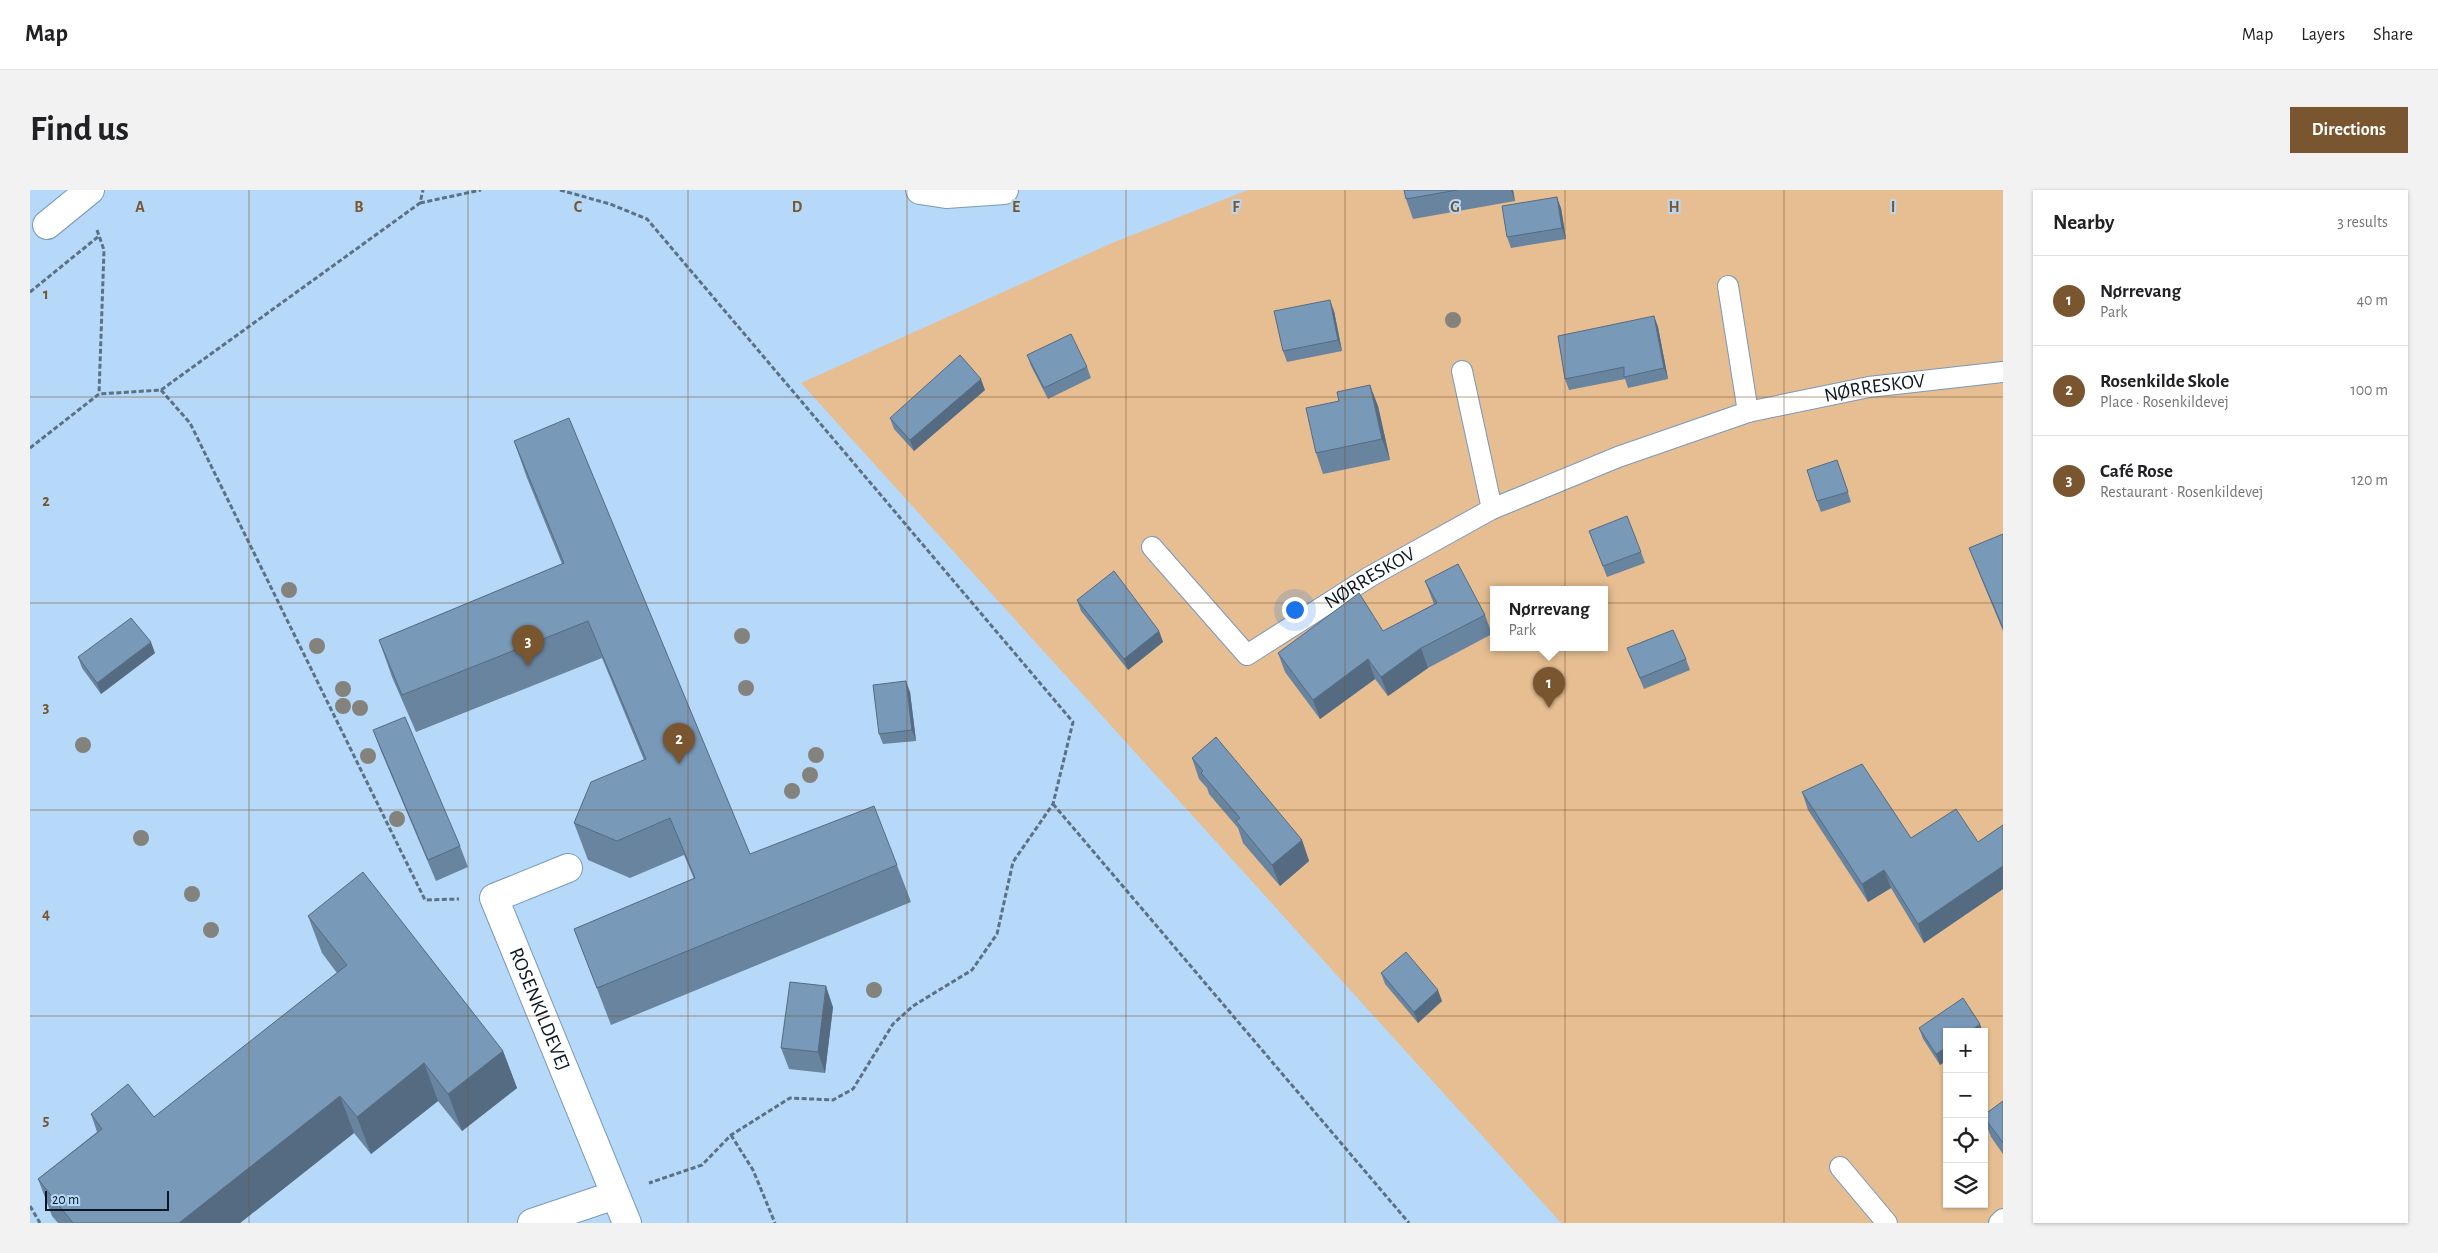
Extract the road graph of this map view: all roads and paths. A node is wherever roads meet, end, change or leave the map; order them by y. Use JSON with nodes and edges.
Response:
{"nodes":[{"id":1,"x":423,"y":190,"type":"edge"},
{"id":2,"x":481,"y":190,"type":"edge"},
{"id":3,"x":560,"y":190,"type":"edge"},
{"id":4,"x":920,"y":190,"type":"edge"},
{"id":5,"x":1004,"y":190,"type":"edge"},
{"id":6,"x":88,"y":192,"type":"edge"},
{"id":7,"x":420,"y":203,"type":"junction"},
{"id":8,"x":46,"y":225,"type":"dead end"},
{"id":9,"x":99,"y":236,"type":"junction"},
{"id":10,"x":1728,"y":286,"type":"dead end"},
{"id":11,"x":30,"y":292,"type":"edge"},
{"id":12,"x":1462,"y":371,"type":"dead end"},
{"id":13,"x":2003,"y":372,"type":"edge"},
{"id":14,"x":161,"y":390,"type":"junction"},
{"id":15,"x":99,"y":394,"type":"junction"},
{"id":16,"x":1748,"y":412,"type":"junction"},
{"id":17,"x":30,"y":448,"type":"edge"},
{"id":18,"x":1492,"y":509,"type":"junction"},
{"id":19,"x":1152,"y":547,"type":"dead end"},
{"id":20,"x":1053,"y":804,"type":"junction"},
{"id":21,"x":568,"y":868,"type":"dead end"},
{"id":22,"x":494,"y":898,"type":"junction"},
{"id":23,"x":731,"y":1134,"type":"junction"},
{"id":24,"x":1840,"y":1167,"type":"dead end"},
{"id":25,"x":615,"y":1195,"type":"junction"},
{"id":26,"x":30,"y":1206,"type":"edge"},
{"id":27,"x":2003,"y":1219,"type":"edge"},
{"id":28,"x":40,"y":1223,"type":"edge"},
{"id":29,"x":532,"y":1223,"type":"edge"},
{"id":30,"x":627,"y":1223,"type":"edge"},
{"id":31,"x":775,"y":1223,"type":"edge"},
{"id":32,"x":1409,"y":1223,"type":"edge"},
{"id":33,"x":1887,"y":1223,"type":"edge"},
{"id":34,"x":1999,"y":1223,"type":"edge"}],
"edges":[{"from":1,"to":7,"type":"path"},
{"from":2,"to":7,"type":"path"},
{"from":3,"to":20,"type":"path"},
{"from":4,"to":5,"type":"street"},
{"from":6,"to":8,"type":"street"},
{"from":6,"to":9,"type":"path"},
{"from":7,"to":14,"type":"path"},
{"from":9,"to":11,"type":"path"},
{"from":9,"to":15,"type":"path"},
{"from":10,"to":16,"type":"lane"},
{"from":12,"to":18,"type":"lane"},
{"from":13,"to":16,"type":"lane","name":"NØRRESKOV"},
{"from":14,"to":15,"type":"path"},
{"from":14,"to":22,"type":"path"},
{"from":15,"to":17,"type":"path"},
{"from":16,"to":18,"type":"lane","name":"NØRRESKOV"},
{"from":18,"to":19,"type":"lane","name":"NØRRESKOV"},
{"from":20,"to":23,"type":"path"},
{"from":20,"to":32,"type":"path"},
{"from":21,"to":22,"type":"street"},
{"from":22,"to":25,"type":"street","name":"ROSENKILDEVEJ"},
{"from":23,"to":25,"type":"path"},
{"from":23,"to":31,"type":"path"},
{"from":24,"to":33,"type":"lane"},
{"from":25,"to":29,"type":"street"},
{"from":25,"to":30,"type":"street","name":"ROSENKILDEVEJ"},
{"from":26,"to":28,"type":"path"},
{"from":27,"to":34,"type":"lane"}]}
